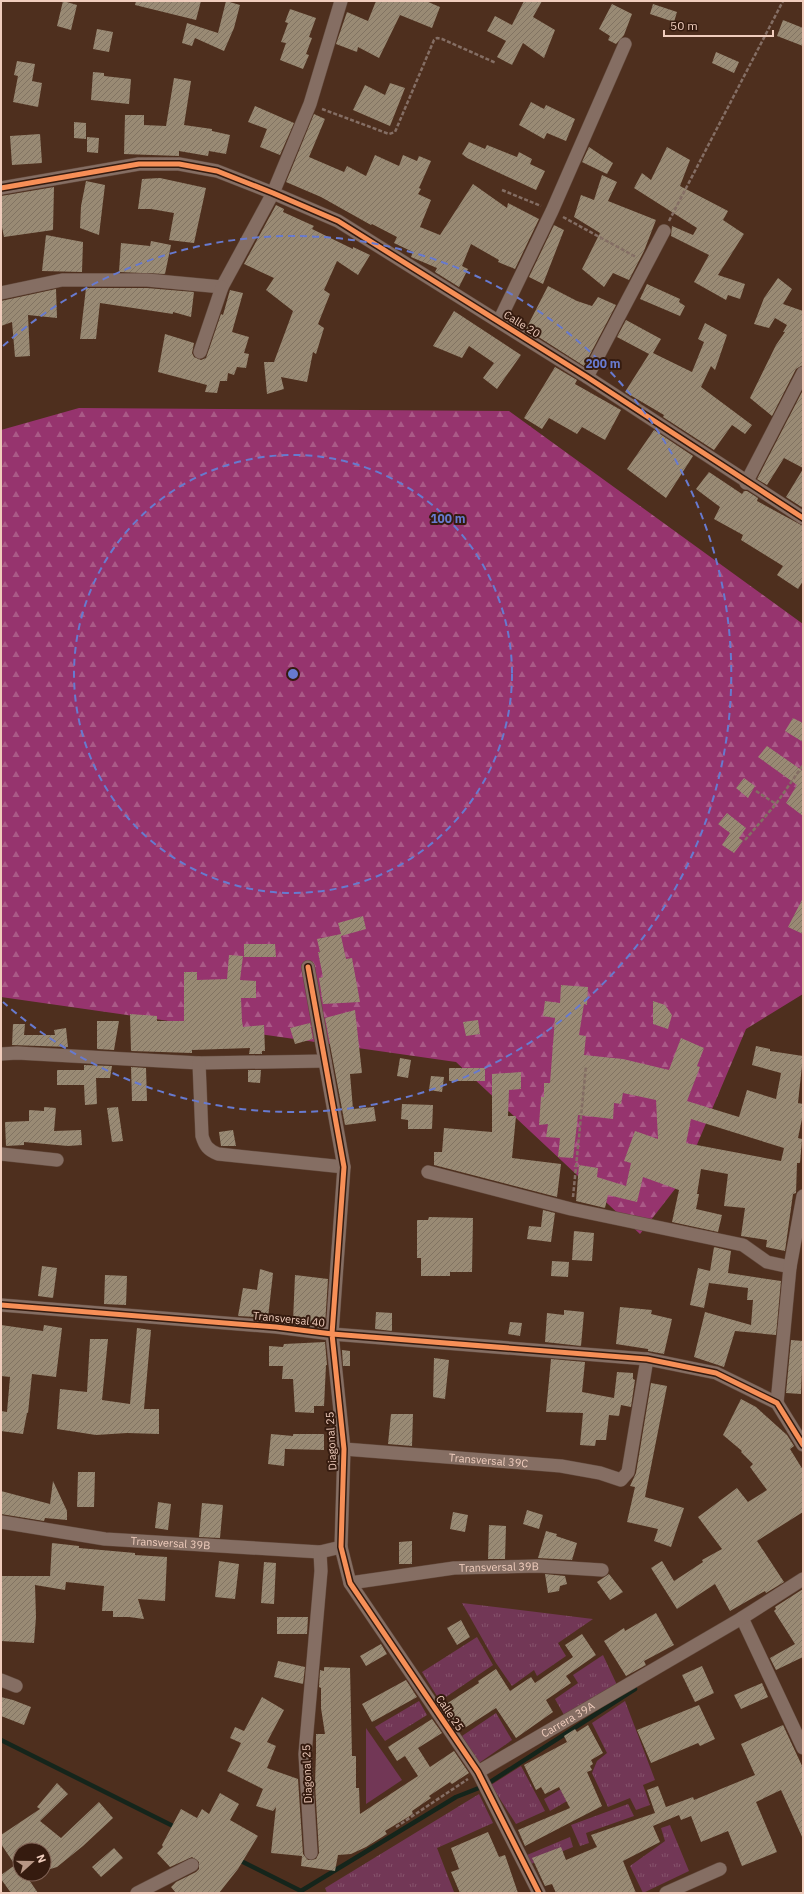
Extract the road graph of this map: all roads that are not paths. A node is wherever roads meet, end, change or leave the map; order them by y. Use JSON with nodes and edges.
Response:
{"nodes":[{"id":1,"x":341,"y":1,"type":"edge"},
{"id":2,"x":625,"y":44,"type":"dead end"},
{"id":3,"x":1,"y":188,"type":"edge"},
{"id":4,"x":273,"y":194,"type":"junction"},
{"id":5,"x":664,"y":231,"type":"road end"},
{"id":6,"x":222,"y":287,"type":"junction"},
{"id":7,"x":1,"y":293,"type":"edge"},
{"id":8,"x":499,"y":321,"type":"junction"},
{"id":9,"x":200,"y":352,"type":"dead end"},
{"id":10,"x":803,"y":373,"type":"edge"},
{"id":11,"x":587,"y":377,"type":"junction"},
{"id":12,"x":746,"y":482,"type":"junction"},
{"id":13,"x":803,"y":518,"type":"edge"},
{"id":14,"x":308,"y":967,"type":"dead end"},
{"id":15,"x":1,"y":1054,"type":"edge"},
{"id":16,"x":325,"y":1061,"type":"junction"},
{"id":17,"x":199,"y":1063,"type":"junction"},
{"id":18,"x":1,"y":1154,"type":"edge"},
{"id":19,"x":57,"y":1160,"type":"dead end"},
{"id":20,"x":344,"y":1167,"type":"junction"},
{"id":21,"x":428,"y":1172,"type":"dead end"},
{"id":22,"x":803,"y":1196,"type":"edge"},
{"id":23,"x":798,"y":1248,"type":"edge"},
{"id":24,"x":790,"y":1267,"type":"junction"},
{"id":25,"x":1,"y":1305,"type":"edge"},
{"id":26,"x":332,"y":1334,"type":"junction"},
{"id":27,"x":647,"y":1359,"type":"junction"},
{"id":28,"x":776,"y":1403,"type":"junction"},
{"id":29,"x":803,"y":1445,"type":"edge"},
{"id":30,"x":344,"y":1449,"type":"junction"},
{"id":31,"x":1,"y":1522,"type":"edge"},
{"id":32,"x":341,"y":1547,"type":"junction"},
{"id":33,"x":320,"y":1552,"type":"junction"},
{"id":34,"x":602,"y":1570,"type":"dead end"},
{"id":35,"x":803,"y":1578,"type":"edge"},
{"id":36,"x":350,"y":1583,"type":"junction"},
{"id":37,"x":742,"y":1618,"type":"junction"},
{"id":38,"x":1,"y":1680,"type":"edge"},
{"id":39,"x":16,"y":1686,"type":"dead end"},
{"id":40,"x":803,"y":1748,"type":"edge"},
{"id":41,"x":480,"y":1775,"type":"junction"},
{"id":42,"x":311,"y":1853,"type":"dead end"},
{"id":43,"x":192,"y":1865,"type":"dead end"},
{"id":44,"x":720,"y":1869,"type":"dead end"},
{"id":45,"x":137,"y":1893,"type":"edge"},
{"id":46,"x":539,"y":1893,"type":"edge"},
{"id":47,"x":666,"y":1893,"type":"edge"}],
"edges":[{"from":1,"to":4,"type":"street"},
{"from":2,"to":8,"type":"street"},
{"from":3,"to":4,"type":"street","name":"Calle 20"},
{"from":4,"to":6,"type":"street"},
{"from":4,"to":8,"type":"street","name":"Calle 20"},
{"from":5,"to":11,"type":"street"},
{"from":6,"to":7,"type":"street"},
{"from":6,"to":9,"type":"street"},
{"from":8,"to":11,"type":"street","name":"Calle 20"},
{"from":10,"to":12,"type":"street"},
{"from":11,"to":12,"type":"street","name":"Calle 20"},
{"from":12,"to":13,"type":"street","name":"Calle 20"},
{"from":14,"to":16,"type":"street","name":"Diagonal 25"},
{"from":15,"to":17,"type":"street"},
{"from":16,"to":17,"type":"street"},
{"from":16,"to":20,"type":"street","name":"Diagonal 25"},
{"from":17,"to":20,"type":"street"},
{"from":18,"to":19,"type":"street"},
{"from":20,"to":26,"type":"street","name":"Diagonal 25"},
{"from":21,"to":24,"type":"street"},
{"from":22,"to":23,"type":"street"},
{"from":23,"to":24,"type":"street"},
{"from":24,"to":28,"type":"street"},
{"from":25,"to":26,"type":"street","name":"Transversal 40"},
{"from":26,"to":27,"type":"street","name":"Transversal 40"},
{"from":26,"to":30,"type":"street","name":"Diagonal 25"},
{"from":27,"to":28,"type":"street","name":"Transversal 40"},
{"from":27,"to":30,"type":"street","name":"Transversal 39C"},
{"from":28,"to":29,"type":"street"},
{"from":30,"to":32,"type":"street","name":"Diagonal 25"},
{"from":31,"to":33,"type":"street","name":"Transversal 39B"},
{"from":32,"to":33,"type":"street","name":"Transversal 39B"},
{"from":32,"to":36,"type":"street","name":"Calle 25"},
{"from":33,"to":42,"type":"street","name":"Diagonal 25"},
{"from":34,"to":36,"type":"street","name":"Transversal 39B"},
{"from":35,"to":37,"type":"street","name":"Carrera 39A"},
{"from":36,"to":41,"type":"street","name":"Calle 25"},
{"from":37,"to":40,"type":"street"},
{"from":37,"to":41,"type":"street","name":"Carrera 39A"},
{"from":38,"to":39,"type":"street"},
{"from":41,"to":46,"type":"street","name":"Calle 25"},
{"from":43,"to":45,"type":"street"},
{"from":44,"to":47,"type":"street"}]}
